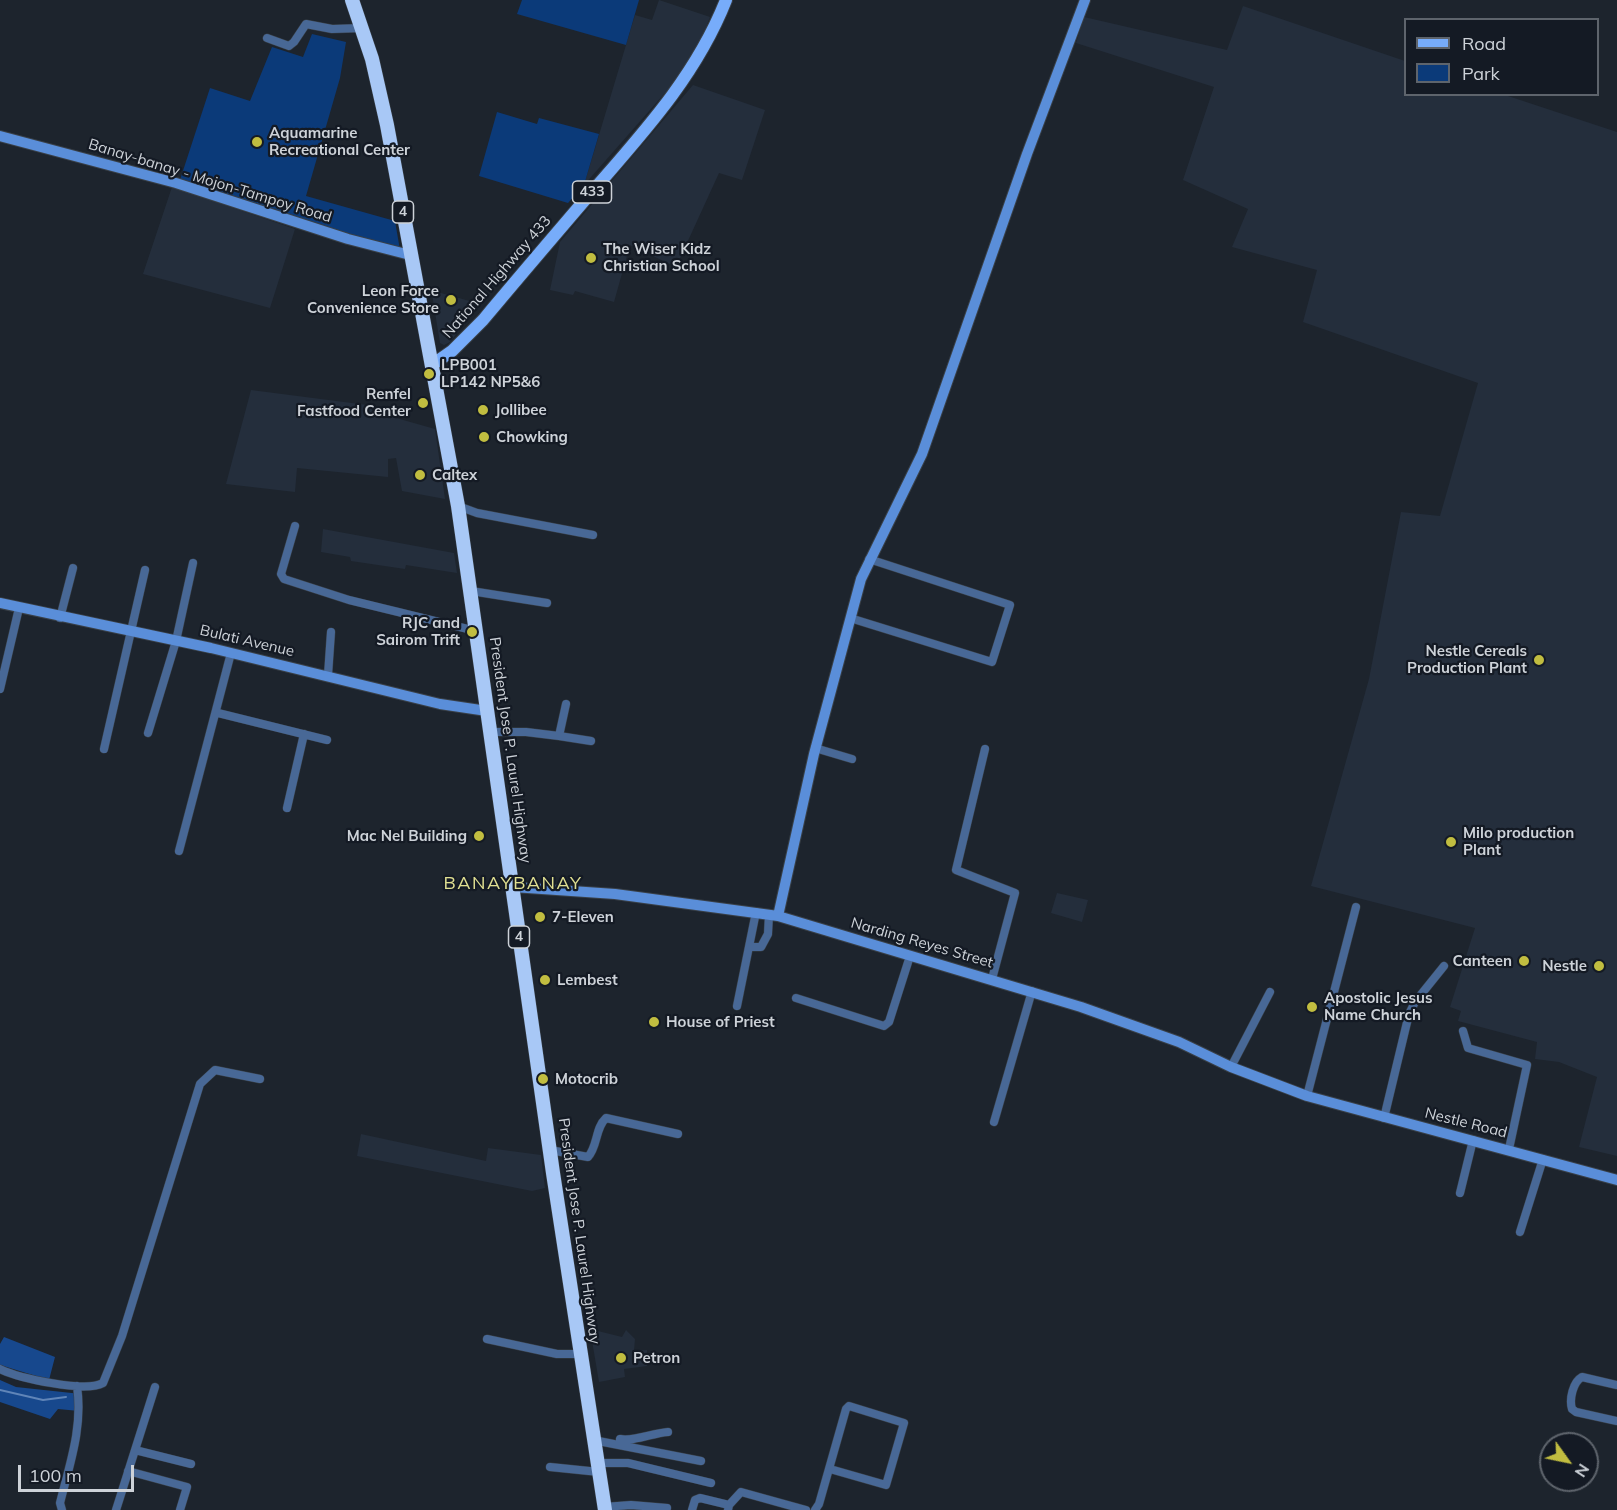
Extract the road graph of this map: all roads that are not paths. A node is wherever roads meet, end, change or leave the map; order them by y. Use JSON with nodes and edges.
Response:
{"nodes":[{"id":1,"x":352,"y":0,"type":"edge"},
{"id":2,"x":726,"y":0,"type":"edge"},
{"id":3,"x":1085,"y":0,"type":"edge"},
{"id":4,"x":363,"y":28,"type":"junction"},
{"id":5,"x":267,"y":38,"type":"dead end"},
{"id":6,"x":0,"y":136,"type":"edge"},
{"id":7,"x":411,"y":255,"type":"junction"},
{"id":8,"x":432,"y":364,"type":"junction"},
{"id":9,"x":458,"y":506,"type":"junction"},
{"id":10,"x":295,"y":526,"type":"dead end"},
{"id":11,"x":594,"y":535,"type":"dead end"},
{"id":12,"x":869,"y":559,"type":"junction"},
{"id":13,"x":193,"y":563,"type":"dead end"},
{"id":14,"x":73,"y":568,"type":"dead end"},
{"id":15,"x":145,"y":570,"type":"dead end"},
{"id":16,"x":471,"y":591,"type":"junction"},
{"id":17,"x":547,"y":603,"type":"dead end"},
{"id":18,"x":1,"y":606,"type":"edge"},
{"id":19,"x":19,"y":608,"type":"junction"},
{"id":20,"x":60,"y":618,"type":"junction"},
{"id":21,"x":850,"y":618,"type":"junction"},
{"id":22,"x":476,"y":631,"type":"junction"},
{"id":23,"x":132,"y":632,"type":"junction"},
{"id":24,"x":330,"y":632,"type":"dead end"},
{"id":25,"x":176,"y":641,"type":"junction"},
{"id":26,"x":231,"y":653,"type":"junction"},
{"id":27,"x":328,"y":675,"type":"junction"},
{"id":28,"x":0,"y":689,"type":"edge"},
{"id":29,"x":566,"y":704,"type":"dead end"},
{"id":30,"x":488,"y":711,"type":"junction"},
{"id":31,"x":218,"y":713,"type":"junction"},
{"id":32,"x":490,"y":732,"type":"junction"},
{"id":33,"x":148,"y":733,"type":"dead end"},
{"id":34,"x":304,"y":734,"type":"junction"},
{"id":35,"x":559,"y":736,"type":"junction"},
{"id":36,"x":327,"y":740,"type":"dead end"},
{"id":37,"x":591,"y":741,"type":"dead end"},
{"id":38,"x":815,"y":748,"type":"junction"},
{"id":39,"x":104,"y":749,"type":"dead end"},
{"id":40,"x":986,"y":749,"type":"dead end"},
{"id":41,"x":852,"y":759,"type":"dead end"},
{"id":42,"x":288,"y":808,"type":"dead end"},
{"id":43,"x":179,"y":852,"type":"dead end"},
{"id":44,"x":513,"y":887,"type":"junction"},
{"id":45,"x":1356,"y":907,"type":"dead end"},
{"id":46,"x":756,"y":912,"type":"junction"},
{"id":47,"x":773,"y":915,"type":"junction"},
{"id":48,"x":749,"y":947,"type":"junction"},
{"id":49,"x":910,"y":956,"type":"junction"},
{"id":50,"x":1444,"y":966,"type":"dead end"},
{"id":51,"x":992,"y":979,"type":"junction"},
{"id":52,"x":1032,"y":991,"type":"junction"},
{"id":53,"x":1270,"y":992,"type":"dead end"},
{"id":54,"x":796,"y":998,"type":"dead end"},
{"id":55,"x":737,"y":1006,"type":"dead end"},
{"id":56,"x":1463,"y":1031,"type":"dead end"},
{"id":57,"x":1231,"y":1067,"type":"junction"},
{"id":58,"x":260,"y":1079,"type":"dead end"},
{"id":59,"x":1307,"y":1096,"type":"junction"},
{"id":60,"x":1384,"y":1118,"type":"junction"},
{"id":61,"x":994,"y":1122,"type":"dead end"},
{"id":62,"x":678,"y":1134,"type":"dead end"},
{"id":63,"x":1473,"y":1140,"type":"junction"},
{"id":64,"x":1509,"y":1149,"type":"junction"},
{"id":65,"x":550,"y":1150,"type":"junction"},
{"id":66,"x":1543,"y":1159,"type":"junction"},
{"id":67,"x":1617,"y":1180,"type":"edge"},
{"id":68,"x":1460,"y":1193,"type":"dead end"},
{"id":69,"x":1520,"y":1232,"type":"dead end"},
{"id":70,"x":486,"y":1339,"type":"dead end"},
{"id":71,"x":580,"y":1354,"type":"junction"},
{"id":72,"x":0,"y":1369,"type":"edge"},
{"id":73,"x":1617,"y":1384,"type":"edge"},
{"id":74,"x":77,"y":1386,"type":"junction"},
{"id":75,"x":155,"y":1388,"type":"dead end"},
{"id":76,"x":1617,"y":1421,"type":"edge"},
{"id":77,"x":668,"y":1431,"type":"dead end"},
{"id":78,"x":593,"y":1437,"type":"junction"},
{"id":79,"x":135,"y":1450,"type":"junction"},
{"id":80,"x":701,"y":1461,"type":"dead end"},
{"id":81,"x":191,"y":1464,"type":"dead end"},
{"id":82,"x":550,"y":1467,"type":"dead end"},
{"id":83,"x":598,"y":1467,"type":"junction"},
{"id":84,"x":830,"y":1470,"type":"junction"},
{"id":85,"x":128,"y":1471,"type":"junction"},
{"id":86,"x":711,"y":1484,"type":"dead end"},
{"id":87,"x":729,"y":1507,"type":"edge"},
{"id":88,"x":604,"y":1508,"type":"edge"},
{"id":89,"x":667,"y":1508,"type":"dead end"},
{"id":90,"x":62,"y":1510,"type":"edge"},
{"id":91,"x":116,"y":1510,"type":"edge"},
{"id":92,"x":180,"y":1510,"type":"edge"},
{"id":93,"x":692,"y":1510,"type":"edge"},
{"id":94,"x":806,"y":1510,"type":"edge"},
{"id":95,"x":815,"y":1510,"type":"edge"}],
"edges":[{"from":1,"to":4,"type":"highway","name":"President Jose P. Laurel Highway","number":"4"},
{"from":2,"to":8,"type":"main road","name":"National Highway 433","number":"433"},
{"from":3,"to":12,"type":"street"},
{"from":4,"to":5,"type":"street"},
{"from":4,"to":7,"type":"highway","name":"President Jose P. Laurel Highway","number":"4"},
{"from":6,"to":7,"type":"street","name":"Banay-banay - Mojon-Tampoy Road"},
{"from":7,"to":8,"type":"highway","name":"President Jose P. Laurel Highway","number":"4"},
{"from":8,"to":9,"type":"highway","name":"President Jose P. Laurel Highway","number":"4"},
{"from":9,"to":11,"type":"street"},
{"from":9,"to":16,"type":"highway","name":"President Jose P. Laurel Highway","number":"4"},
{"from":10,"to":22,"type":"street"},
{"from":12,"to":21,"type":"street"},
{"from":12,"to":21,"type":"street"},
{"from":13,"to":25,"type":"street"},
{"from":14,"to":20,"type":"street"},
{"from":15,"to":23,"type":"street"},
{"from":16,"to":17,"type":"street"},
{"from":16,"to":22,"type":"highway","name":"President Jose P. Laurel Highway","number":"4"},
{"from":18,"to":19,"type":"street","name":"Bulati Avenue"},
{"from":19,"to":20,"type":"street","name":"Bulati Avenue"},
{"from":19,"to":28,"type":"street"},
{"from":20,"to":23,"type":"street","name":"Bulati Avenue"},
{"from":21,"to":38,"type":"street"},
{"from":22,"to":30,"type":"highway","name":"President Jose P. Laurel Highway","number":"4"},
{"from":23,"to":25,"type":"street","name":"Bulati Avenue"},
{"from":23,"to":39,"type":"street"},
{"from":24,"to":27,"type":"street"},
{"from":25,"to":26,"type":"street","name":"Bulati Avenue"},
{"from":25,"to":33,"type":"street"},
{"from":26,"to":27,"type":"street","name":"Bulati Avenue"},
{"from":26,"to":31,"type":"street"},
{"from":27,"to":30,"type":"street","name":"Bulati Avenue"},
{"from":29,"to":35,"type":"street"},
{"from":30,"to":32,"type":"highway","name":"President Jose P. Laurel Highway","number":"4"},
{"from":31,"to":34,"type":"street"},
{"from":31,"to":43,"type":"street"},
{"from":32,"to":35,"type":"street"},
{"from":32,"to":44,"type":"highway","name":"President Jose P. Laurel Highway","number":"4"},
{"from":34,"to":36,"type":"street"},
{"from":34,"to":42,"type":"street"},
{"from":35,"to":37,"type":"street"},
{"from":38,"to":41,"type":"street"},
{"from":38,"to":47,"type":"street"},
{"from":40,"to":51,"type":"street"},
{"from":44,"to":46,"type":"street","name":"Narding Reyes Street"},
{"from":44,"to":65,"type":"highway","name":"President Jose P. Laurel Highway","number":"4"},
{"from":45,"to":59,"type":"street"},
{"from":46,"to":47,"type":"street","name":"Narding Reyes Street"},
{"from":46,"to":48,"type":"street"},
{"from":47,"to":48,"type":"street"},
{"from":47,"to":49,"type":"street","name":"Narding Reyes Street"},
{"from":48,"to":55,"type":"street"},
{"from":49,"to":51,"type":"street","name":"Narding Reyes Street"},
{"from":49,"to":54,"type":"street"},
{"from":50,"to":60,"type":"street"},
{"from":51,"to":52,"type":"street","name":"Narding Reyes Street"},
{"from":52,"to":57,"type":"street","name":"Narding Reyes Street"},
{"from":52,"to":61,"type":"street"},
{"from":53,"to":57,"type":"street"},
{"from":56,"to":64,"type":"street"},
{"from":57,"to":59,"type":"street","name":"Narding Reyes Street"},
{"from":58,"to":74,"type":"street"},
{"from":59,"to":60,"type":"street","name":"Nestle Road"},
{"from":60,"to":63,"type":"street","name":"Nestle Road"},
{"from":62,"to":65,"type":"street"},
{"from":63,"to":64,"type":"street","name":"Nestle Road"},
{"from":63,"to":68,"type":"street"},
{"from":64,"to":66,"type":"street","name":"Nestle Road"},
{"from":65,"to":71,"type":"highway","name":"President Jose P. Laurel Highway","number":"4"},
{"from":66,"to":67,"type":"street","name":"Nestle Road"},
{"from":66,"to":69,"type":"street"},
{"from":70,"to":71,"type":"street"},
{"from":71,"to":78,"type":"highway","name":"President Jose P. Laurel Highway","number":"4"},
{"from":72,"to":74,"type":"street"},
{"from":73,"to":76,"type":"street"},
{"from":74,"to":90,"type":"street"},
{"from":75,"to":79,"type":"street"},
{"from":77,"to":78,"type":"street"},
{"from":78,"to":80,"type":"street"},
{"from":78,"to":83,"type":"highway","name":"President Jose P. Laurel Highway","number":"4"},
{"from":79,"to":81,"type":"street"},
{"from":79,"to":85,"type":"street"},
{"from":82,"to":83,"type":"street"},
{"from":83,"to":86,"type":"street"},
{"from":83,"to":88,"type":"highway","name":"President Jose P. Laurel Highway","number":"4"},
{"from":84,"to":84,"type":"street"},
{"from":84,"to":95,"type":"street"},
{"from":85,"to":91,"type":"street"},
{"from":85,"to":92,"type":"street"},
{"from":87,"to":93,"type":"street"},
{"from":87,"to":94,"type":"street"},
{"from":88,"to":89,"type":"street"}]}
